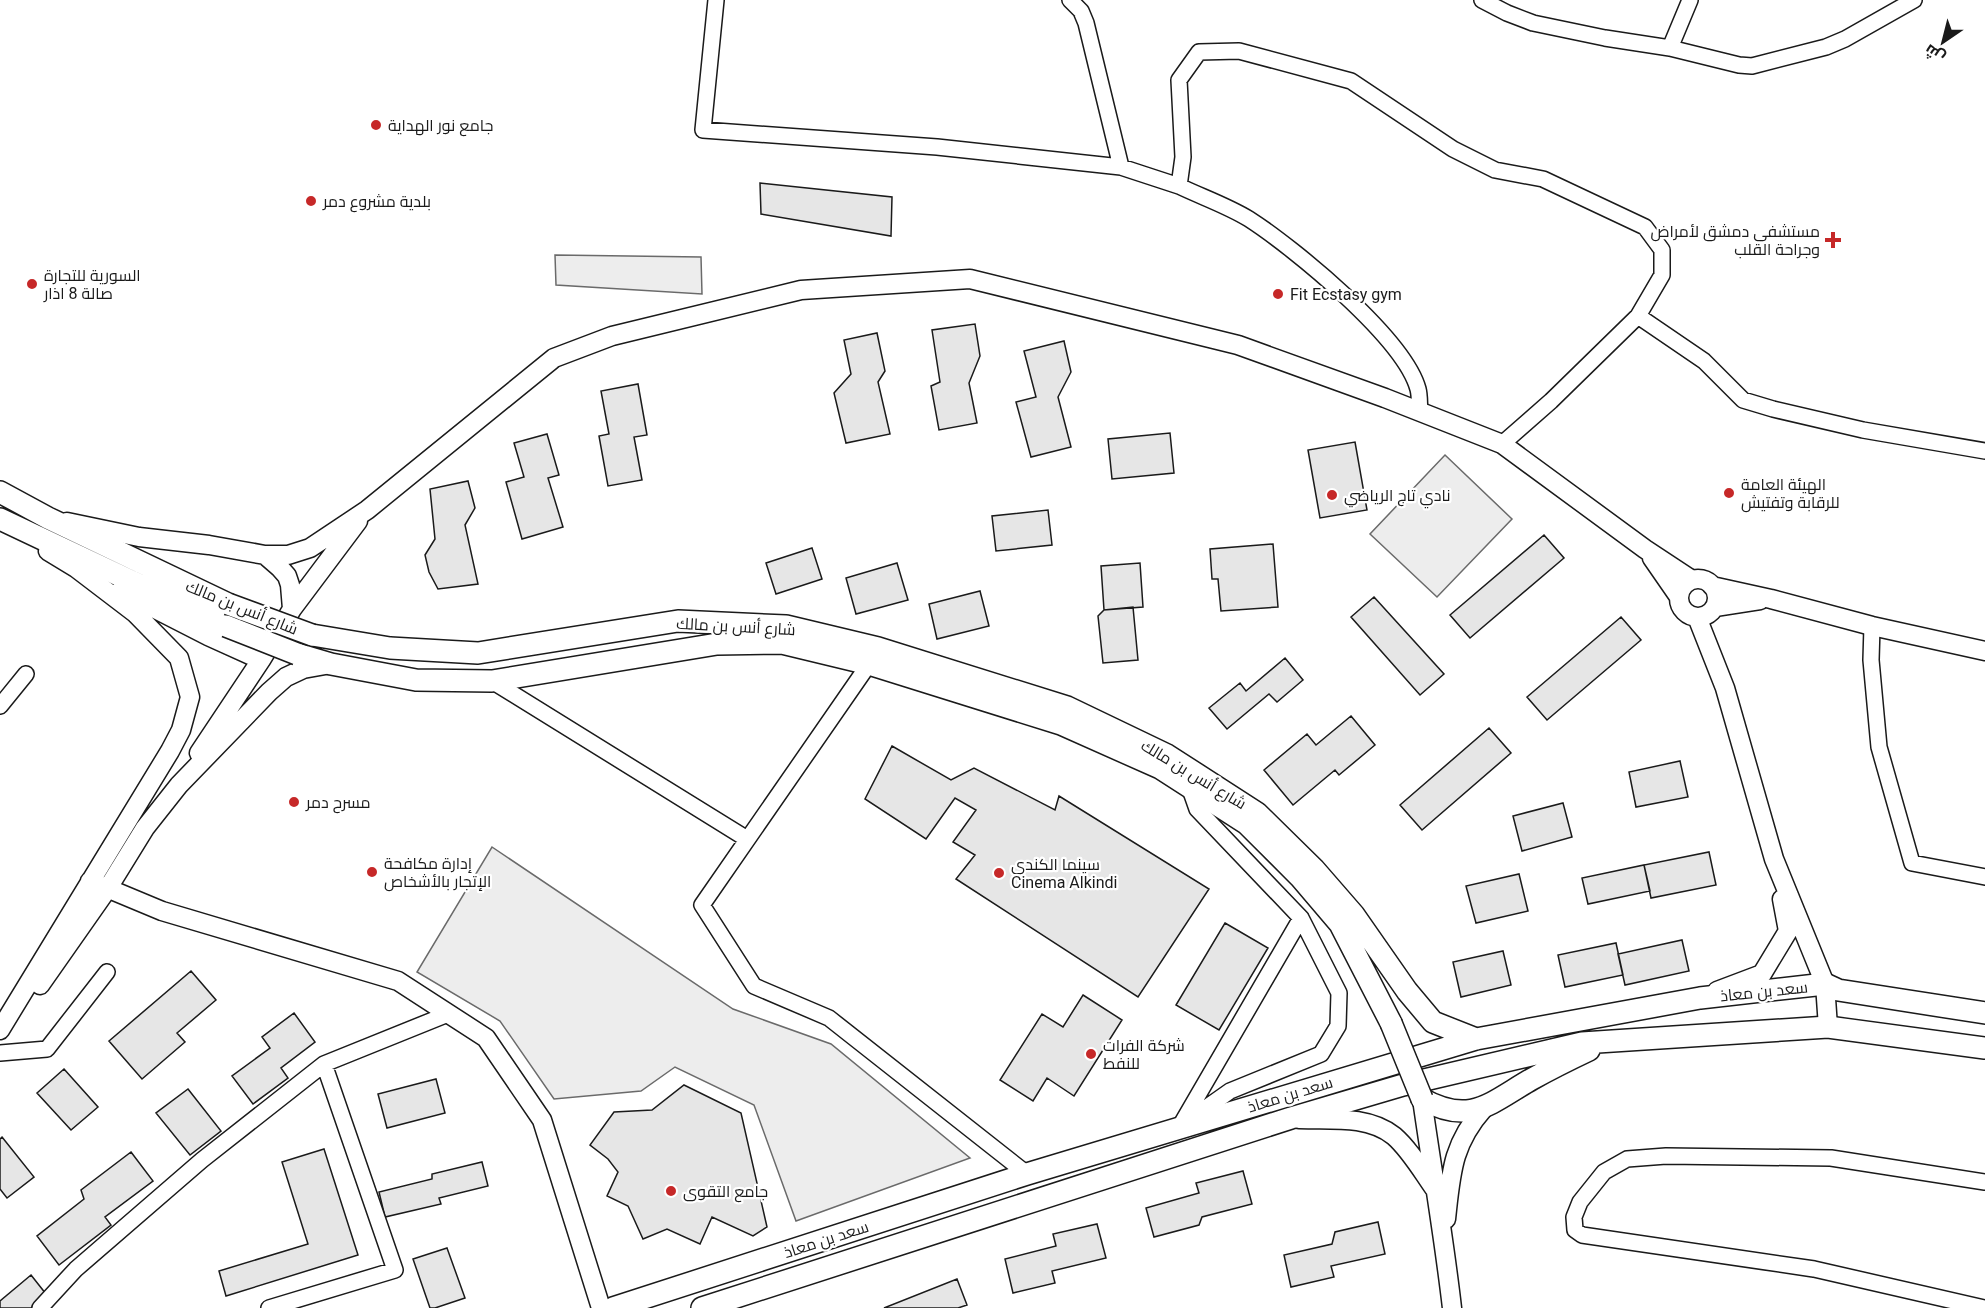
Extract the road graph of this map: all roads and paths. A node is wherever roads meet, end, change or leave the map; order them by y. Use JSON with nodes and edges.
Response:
{"nodes":[{"id":1,"x":716,"y":0,"type":"edge"},
{"id":2,"x":1070,"y":0,"type":"edge"},
{"id":3,"x":1482,"y":0,"type":"edge"},
{"id":4,"x":1690,"y":0,"type":"edge"},
{"id":5,"x":1914,"y":0,"type":"edge"},
{"id":6,"x":1670,"y":48,"type":"junction"},
{"id":7,"x":1121,"y":167,"type":"junction"},
{"id":8,"x":1179,"y":186,"type":"junction"},
{"id":9,"x":1638,"y":316,"type":"junction"},
{"id":10,"x":1420,"y":412,"type":"junction"},
{"id":11,"x":1502,"y":444,"type":"junction"},
{"id":12,"x":1985,"y":451,"type":"edge"},
{"id":13,"x":0,"y":492,"type":"edge"},
{"id":14,"x":367,"y":510,"type":"junction"},
{"id":15,"x":48,"y":518,"type":"junction"},
{"id":16,"x":0,"y":520,"type":"edge"},
{"id":17,"x":1645,"y":549,"type":"junction"},
{"id":18,"x":265,"y":555,"type":"junction"},
{"id":19,"x":76,"y":568,"type":"junction"},
{"id":20,"x":1692,"y":580,"type":"junction"},
{"id":21,"x":1712,"y":586,"type":"junction"},
{"id":22,"x":1679,"y":597,"type":"junction"},
{"id":23,"x":1771,"y":599,"type":"junction"},
{"id":24,"x":1715,"y":607,"type":"junction"},
{"id":25,"x":292,"y":609,"type":"junction"},
{"id":26,"x":1697,"y":617,"type":"junction"},
{"id":27,"x":1872,"y":626,"type":"junction"},
{"id":28,"x":1985,"y":651,"type":"edge"},
{"id":29,"x":261,"y":660,"type":"junction"},
{"id":30,"x":331,"y":664,"type":"junction"},
{"id":31,"x":869,"y":664,"type":"junction"},
{"id":32,"x":26,"y":674,"type":"dead end"},
{"id":33,"x":492,"y":681,"type":"junction"},
{"id":34,"x":0,"y":706,"type":"edge"},
{"id":35,"x":179,"y":785,"type":"junction"},
{"id":36,"x":1190,"y":789,"type":"junction"},
{"id":37,"x":747,"y":838,"type":"junction"},
{"id":38,"x":1774,"y":858,"type":"junction"},
{"id":39,"x":1985,"y":877,"type":"edge"},
{"id":40,"x":90,"y":881,"type":"junction"},
{"id":41,"x":108,"y":888,"type":"junction"},
{"id":42,"x":1300,"y":918,"type":"junction"},
{"id":43,"x":107,"y":972,"type":"dead end"},
{"id":44,"x":1825,"y":984,"type":"junction"},
{"id":45,"x":1700,"y":998,"type":"junction"},
{"id":46,"x":1985,"y":1013,"type":"edge"},
{"id":47,"x":448,"y":1014,"type":"junction"},
{"id":48,"x":4,"y":1022,"type":"edge"},
{"id":49,"x":1828,"y":1027,"type":"junction"},
{"id":50,"x":1476,"y":1039,"type":"junction"},
{"id":51,"x":1607,"y":1040,"type":"junction"},
{"id":52,"x":1985,"y":1048,"type":"edge"},
{"id":53,"x":0,"y":1053,"type":"edge"},
{"id":54,"x":324,"y":1064,"type":"junction"},
{"id":55,"x":1422,"y":1099,"type":"junction"},
{"id":56,"x":1484,"y":1108,"type":"junction"},
{"id":57,"x":1291,"y":1118,"type":"junction"},
{"id":58,"x":1180,"y":1126,"type":"junction"},
{"id":59,"x":1028,"y":1174,"type":"junction"},
{"id":60,"x":1985,"y":1182,"type":"edge"},
{"id":61,"x":1435,"y":1189,"type":"junction"},
{"id":62,"x":1444,"y":1235,"type":"junction"},
{"id":63,"x":40,"y":1308,"type":"edge"},
{"id":64,"x":269,"y":1308,"type":"edge"},
{"id":65,"x":601,"y":1308,"type":"edge"},
{"id":66,"x":613,"y":1308,"type":"edge"},
{"id":67,"x":702,"y":1308,"type":"edge"},
{"id":68,"x":1452,"y":1308,"type":"edge"},
{"id":69,"x":1984,"y":1308,"type":"edge"}],
"edges":[{"from":1,"to":7,"type":"street"},
{"from":2,"to":7,"type":"street"},
{"from":3,"to":6,"type":"street"},
{"from":4,"to":6,"type":"street"},
{"from":5,"to":6,"type":"street"},
{"from":7,"to":8,"type":"street"},
{"from":8,"to":9,"type":"street"},
{"from":8,"to":10,"type":"street"},
{"from":9,"to":11,"type":"street"},
{"from":9,"to":12,"type":"street"},
{"from":10,"to":11,"type":"street"},
{"from":10,"to":14,"type":"street"},
{"from":11,"to":17,"type":"street"},
{"from":13,"to":15,"type":"main road","name":"شارع أنس بن مالك"},
{"from":14,"to":18,"type":"street"},
{"from":14,"to":25,"type":"street"},
{"from":15,"to":18,"type":"street"},
{"from":15,"to":50,"type":"main road","name":"شارع أنس بن مالك","bridge":true},
{"from":16,"to":19,"type":"street"},
{"from":16,"to":30,"type":"main road","name":"شارع أنس بن مالك","bridge":true},
{"from":17,"to":20,"type":"street"},
{"from":17,"to":22,"type":"street"},
{"from":18,"to":25,"type":"street"},
{"from":19,"to":29,"type":"street"},
{"from":19,"to":40,"type":"street"},
{"from":20,"to":21,"type":"street"},
{"from":20,"to":22,"type":"street"},
{"from":21,"to":23,"type":"street"},
{"from":21,"to":24,"type":"street"},
{"from":22,"to":26,"type":"street"},
{"from":23,"to":24,"type":"street"},
{"from":23,"to":27,"type":"street"},
{"from":24,"to":26,"type":"street"},
{"from":25,"to":29,"type":"street"},
{"from":26,"to":38,"type":"street"},
{"from":27,"to":28,"type":"street"},
{"from":27,"to":39,"type":"street"},
{"from":29,"to":35,"type":"street"},
{"from":30,"to":33,"type":"main road","name":"شارع أنس بن مالك"},
{"from":30,"to":35,"type":"street"},
{"from":31,"to":33,"type":"main road","name":"شارع أنس بن مالك"},
{"from":31,"to":36,"type":"main road","name":"شارع أنس بن مالك"},
{"from":31,"to":37,"type":"street"},
{"from":32,"to":34,"type":"street"},
{"from":33,"to":37,"type":"street"},
{"from":35,"to":41,"type":"street"},
{"from":36,"to":42,"type":"street"},
{"from":36,"to":55,"type":"main road","name":"شارع أنس بن مالك","bridge":true},
{"from":37,"to":59,"type":"street"},
{"from":38,"to":44,"type":"street"},
{"from":38,"to":45,"type":"street"},
{"from":40,"to":41,"type":"street"},
{"from":40,"to":48,"type":"street"},
{"from":41,"to":47,"type":"street"},
{"from":41,"to":48,"type":"street"},
{"from":42,"to":58,"type":"street"},
{"from":42,"to":58,"type":"street"},
{"from":43,"to":53,"type":"street"},
{"from":44,"to":45,"type":"main road","name":"سعد بن معاذ"},
{"from":44,"to":46,"type":"main road","name":"سعد بن معاذ"},
{"from":44,"to":49,"type":"street"},
{"from":45,"to":50,"type":"main road","name":"سعد بن معاذ"},
{"from":47,"to":54,"type":"street"},
{"from":47,"to":65,"type":"street"},
{"from":49,"to":51,"type":"main road","name":"سعد بن معاذ"},
{"from":49,"to":52,"type":"main road","name":"سعد بن معاذ"},
{"from":50,"to":58,"type":"main road","name":"سعد بن معاذ"},
{"from":51,"to":56,"type":"main road"},
{"from":51,"to":57,"type":"main road","name":"سعد بن معاذ"},
{"from":54,"to":63,"type":"street"},
{"from":54,"to":64,"type":"street"},
{"from":55,"to":56,"type":"main road"},
{"from":55,"to":61,"type":"street"},
{"from":56,"to":62,"type":"street"},
{"from":57,"to":61,"type":"street"},
{"from":57,"to":67,"type":"main road","name":"سعد بن معاذ"},
{"from":58,"to":59,"type":"main road","name":"سعد بن معاذ"},
{"from":59,"to":66,"type":"main road","name":"سعد بن معاذ"},
{"from":60,"to":69,"type":"street"},
{"from":61,"to":62,"type":"street"},
{"from":62,"to":68,"type":"street"}]}
